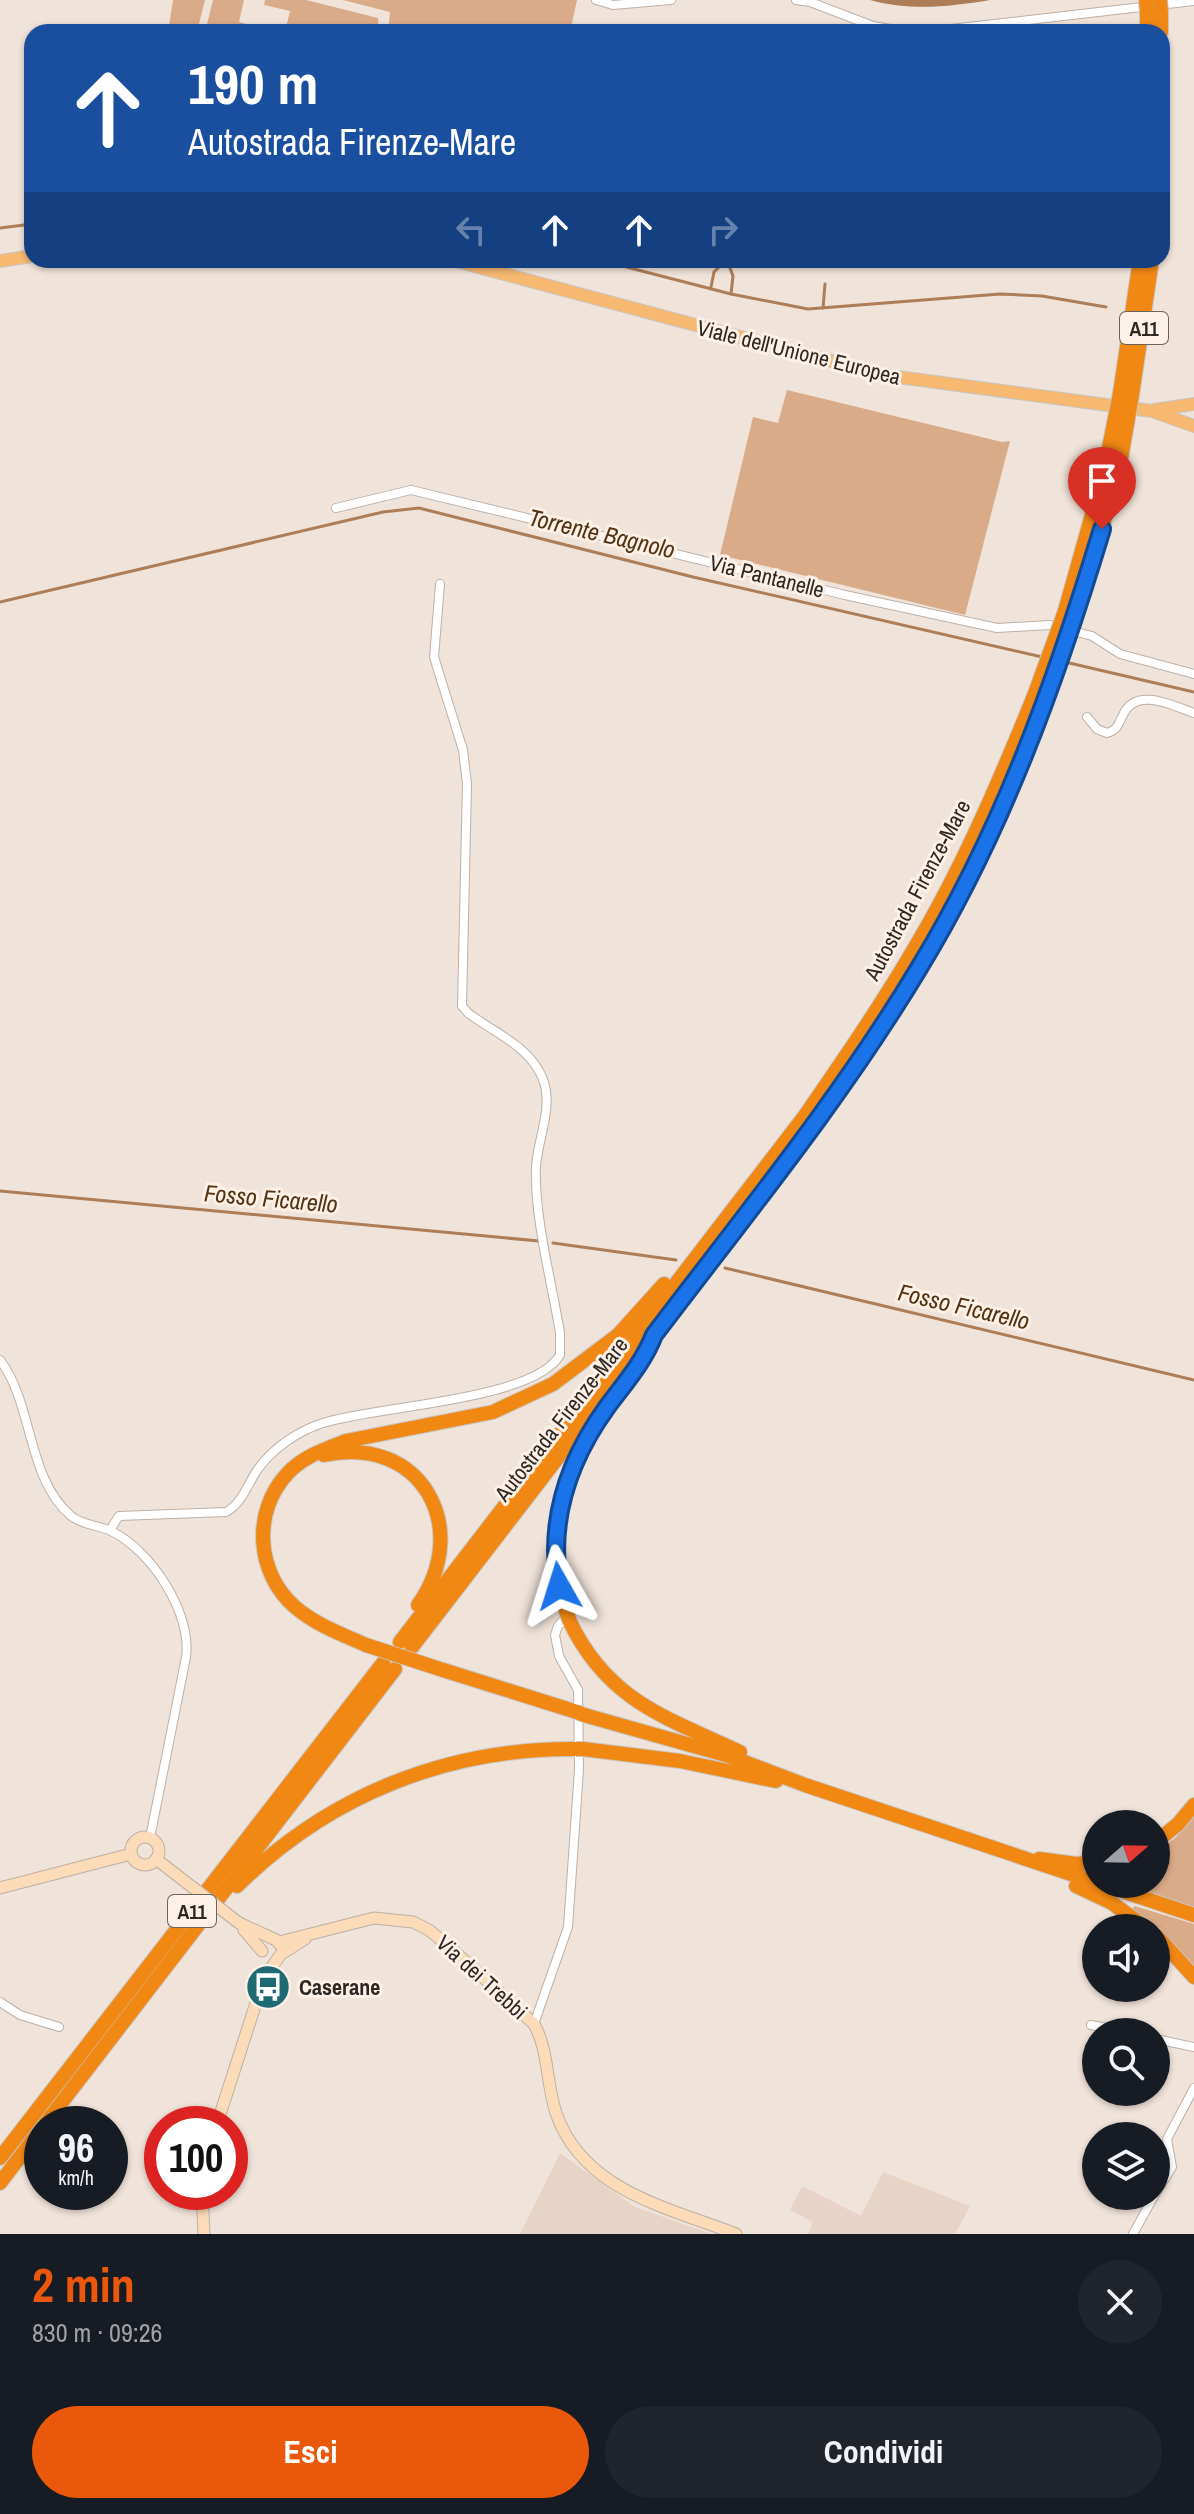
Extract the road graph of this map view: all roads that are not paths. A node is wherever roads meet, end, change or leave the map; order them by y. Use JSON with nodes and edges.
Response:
{"nodes":[{"id":1,"x":596,"y":0,"type":"edge"},
{"id":2,"x":671,"y":0,"type":"edge"},
{"id":3,"x":796,"y":0,"type":"edge"},
{"id":4,"x":1194,"y":1,"type":"edge"},
{"id":5,"x":868,"y":24,"type":"edge"},
{"id":6,"x":994,"y":24,"type":"edge"},
{"id":7,"x":24,"y":257,"type":"edge"},
{"id":8,"x":0,"y":261,"type":"edge"},
{"id":9,"x":482,"y":268,"type":"edge"},
{"id":10,"x":1139,"y":268,"type":"edge"},
{"id":11,"x":1150,"y":268,"type":"edge"},
{"id":12,"x":1126,"y":394,"type":"junction"},
{"id":13,"x":1194,"y":404,"type":"edge"},
{"id":14,"x":1152,"y":411,"type":"junction"},
{"id":15,"x":1194,"y":426,"type":"edge"},
{"id":16,"x":336,"y":508,"type":"dead end"},
{"id":17,"x":440,"y":584,"type":"dead end"},
{"id":18,"x":1194,"y":674,"type":"edge"},
{"id":19,"x":1040,"y":698,"type":"junction"},
{"id":20,"x":1194,"y":713,"type":"edge"},
{"id":21,"x":1087,"y":717,"type":"dead end"},
{"id":22,"x":711,"y":1236,"type":"junction"},
{"id":23,"x":654,"y":1335,"type":"junction"},
{"id":24,"x":0,"y":1360,"type":"edge"},
{"id":25,"x":298,"y":1464,"type":"junction"},
{"id":26,"x":110,"y":1530,"type":"junction"},
{"id":27,"x":582,"y":1599,"type":"dead end"},
{"id":28,"x":401,"y":1643,"type":"junction"},
{"id":29,"x":805,"y":1785,"type":"junction"},
{"id":30,"x":1194,"y":1805,"type":"edge"},
{"id":31,"x":1170,"y":1831,"type":"edge"},
{"id":32,"x":150,"y":1838,"type":"junction"},
{"id":33,"x":131,"y":1854,"type":"junction"},
{"id":34,"x":1006,"y":1854,"type":"junction"},
{"id":35,"x":156,"y":1859,"type":"junction"},
{"id":36,"x":1082,"y":1863,"type":"edge"},
{"id":37,"x":0,"y":1888,"type":"edge"},
{"id":38,"x":1127,"y":1914,"type":"edge"},
{"id":39,"x":1194,"y":1915,"type":"edge"},
{"id":40,"x":239,"y":1923,"type":"junction"},
{"id":41,"x":192,"y":1933,"type":"junction"},
{"id":42,"x":277,"y":1948,"type":"junction"},
{"id":43,"x":1170,"y":1950,"type":"edge"},
{"id":44,"x":263,"y":1953,"type":"junction"},
{"id":45,"x":1194,"y":1977,"type":"edge"},
{"id":46,"x":264,"y":1978,"type":"junction"},
{"id":47,"x":0,"y":2002,"type":"edge"},
{"id":48,"x":534,"y":2024,"type":"junction"},
{"id":49,"x":59,"y":2027,"type":"dead end"},
{"id":50,"x":1170,"y":2042,"type":"edge"},
{"id":51,"x":1194,"y":2047,"type":"edge"},
{"id":52,"x":1194,"y":2088,"type":"edge"},
{"id":53,"x":59,"y":2106,"type":"edge"},
{"id":54,"x":223,"y":2106,"type":"edge"},
{"id":55,"x":1170,"y":2133,"type":"edge"},
{"id":56,"x":24,"y":2152,"type":"edge"},
{"id":57,"x":0,"y":2158,"type":"edge"},
{"id":58,"x":0,"y":2183,"type":"edge"},
{"id":59,"x":203,"y":2210,"type":"edge"},
{"id":60,"x":1146,"y":2210,"type":"edge"},
{"id":61,"x":204,"y":2234,"type":"edge"},
{"id":62,"x":736,"y":2234,"type":"edge"},
{"id":63,"x":1133,"y":2234,"type":"edge"}],
"edges":[{"from":1,"to":2,"type":"street"},
{"from":3,"to":5,"type":"street"},
{"from":4,"to":6,"type":"street"},
{"from":7,"to":8,"type":"main road"},
{"from":9,"to":14,"type":"main road","name":"Viale dell'Unione Europea"},
{"from":10,"to":12,"type":"highway","name":"Autostrada Firenze-Mare","number":"A11"},
{"from":11,"to":12,"type":"highway","name":"Autostrada Firenze-Mare","number":"A11"},
{"from":12,"to":19,"type":"highway","name":"Autostrada Firenze-Mare","number":"A11","bridge":true},
{"from":13,"to":14,"type":"main road","name":"Viale dell'Unione Europea"},
{"from":14,"to":15,"type":"main road","name":"Viale dell'Unione Europea"},
{"from":16,"to":18,"type":"street","name":"Via Pantanelle"},
{"from":17,"to":26,"type":"street"},
{"from":19,"to":22,"type":"highway","name":"Autostrada Firenze-Mare","number":"A11"},
{"from":19,"to":23,"type":"highway","name":"Autostrada Firenze-Mare","number":"A11"},
{"from":20,"to":21,"type":"street"},
{"from":22,"to":25,"type":"highway"},
{"from":22,"to":28,"type":"highway","name":"Autostrada Firenze-Mare","number":"A11"},
{"from":23,"to":28,"type":"highway","name":"Autostrada Firenze-Mare","number":"A11"},
{"from":23,"to":29,"type":"highway"},
{"from":24,"to":26,"type":"street"},
{"from":25,"to":28,"type":"highway"},
{"from":25,"to":29,"type":"highway","bridge":true},
{"from":26,"to":32,"type":"street"},
{"from":27,"to":48,"type":"street"},
{"from":29,"to":34,"type":"highway"},
{"from":29,"to":41,"type":"highway"},
{"from":30,"to":31,"type":"highway"},
{"from":32,"to":33,"type":"street"},
{"from":32,"to":35,"type":"street"},
{"from":33,"to":35,"type":"street"},
{"from":33,"to":37,"type":"street"},
{"from":34,"to":36,"type":"highway"},
{"from":34,"to":38,"type":"highway"},
{"from":34,"to":39,"type":"highway"},
{"from":35,"to":40,"type":"street","bridge":true},
{"from":40,"to":42,"type":"street"},
{"from":40,"to":44,"type":"street"},
{"from":41,"to":53,"type":"highway","number":"A11"},
{"from":41,"to":57,"type":"highway","number":"A11"},
{"from":42,"to":44,"type":"street"},
{"from":42,"to":44,"type":"street"},
{"from":42,"to":46,"type":"street"},
{"from":42,"to":48,"type":"street","name":"Via dei Trebbi"},
{"from":43,"to":45,"type":"highway"},
{"from":44,"to":46,"type":"street"},
{"from":46,"to":54,"type":"street"},
{"from":47,"to":49,"type":"street"},
{"from":48,"to":62,"type":"street","name":"Via dei Trebbi"},
{"from":50,"to":51,"type":"street"},
{"from":52,"to":55,"type":"street"},
{"from":56,"to":58,"type":"highway","number":"A11"},
{"from":59,"to":61,"type":"street"},
{"from":60,"to":63,"type":"street"}]}
